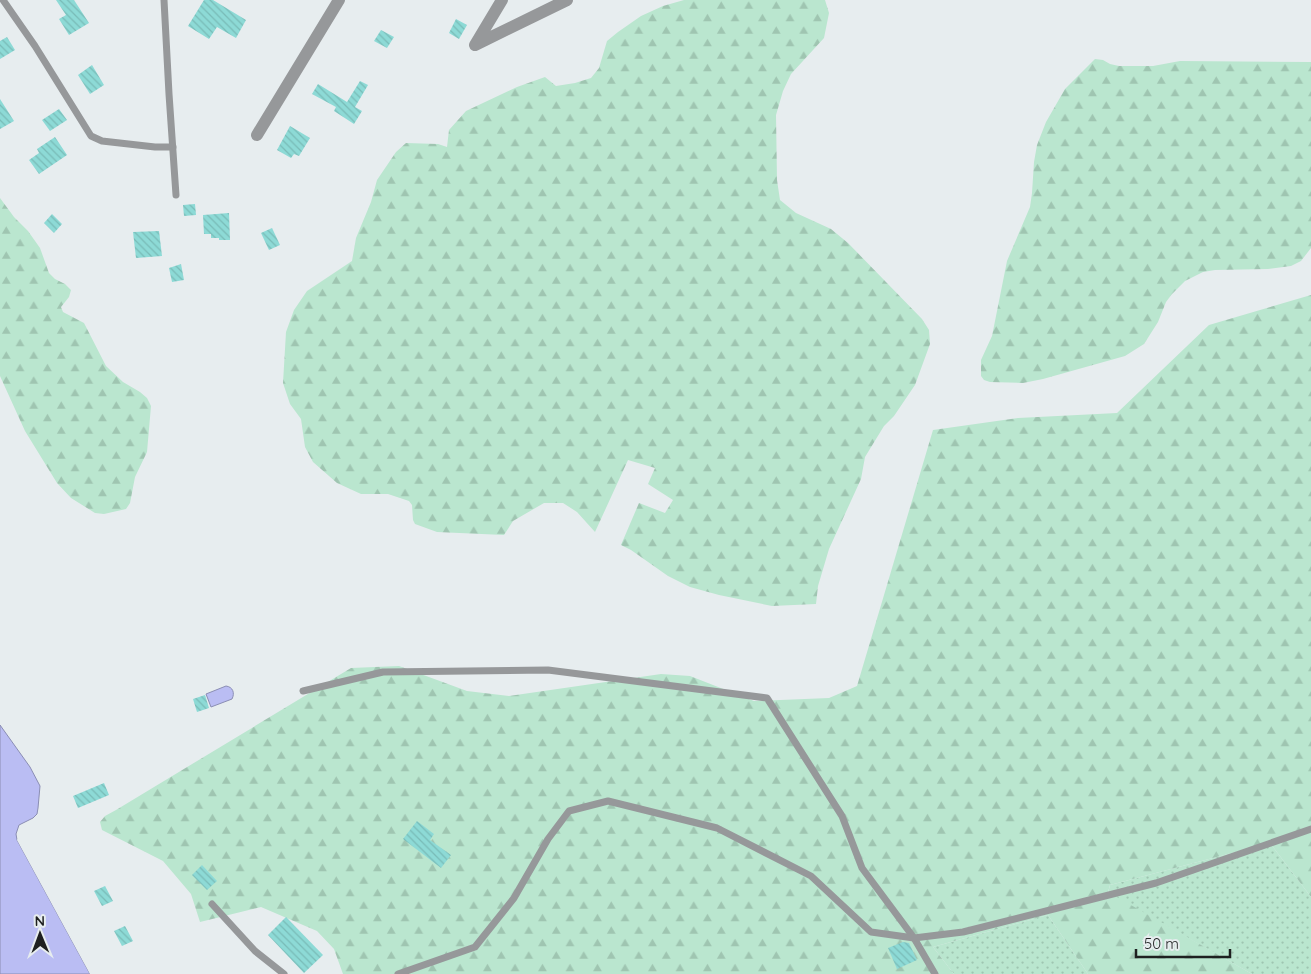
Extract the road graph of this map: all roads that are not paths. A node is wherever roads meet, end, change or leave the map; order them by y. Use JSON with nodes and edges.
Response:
{"nodes":[{"id":1,"x":3,"y":0,"type":"edge"},
{"id":2,"x":164,"y":0,"type":"edge"},
{"id":3,"x":340,"y":0,"type":"edge"},
{"id":4,"x":502,"y":0,"type":"edge"},
{"id":5,"x":568,"y":0,"type":"edge"},
{"id":6,"x":257,"y":135,"type":"dead end"},
{"id":7,"x":172,"y":147,"type":"junction"},
{"id":8,"x":176,"y":195,"type":"dead end"},
{"id":9,"x":303,"y":691,"type":"dead end"},
{"id":10,"x":1311,"y":829,"type":"edge"},
{"id":11,"x":212,"y":904,"type":"dead end"},
{"id":12,"x":914,"y":938,"type":"junction"},
{"id":13,"x":284,"y":974,"type":"edge"},
{"id":14,"x":398,"y":974,"type":"edge"},
{"id":15,"x":934,"y":974,"type":"edge"}],
"edges":[{"from":1,"to":7,"type":"lane"},
{"from":2,"to":7,"type":"lane"},
{"from":3,"to":6,"type":"street"},
{"from":4,"to":5,"type":"street"},
{"from":7,"to":8,"type":"lane"},
{"from":9,"to":12,"type":"lane"},
{"from":10,"to":12,"type":"lane"},
{"from":11,"to":13,"type":"lane"},
{"from":12,"to":14,"type":"lane"},
{"from":12,"to":15,"type":"lane"}]}
